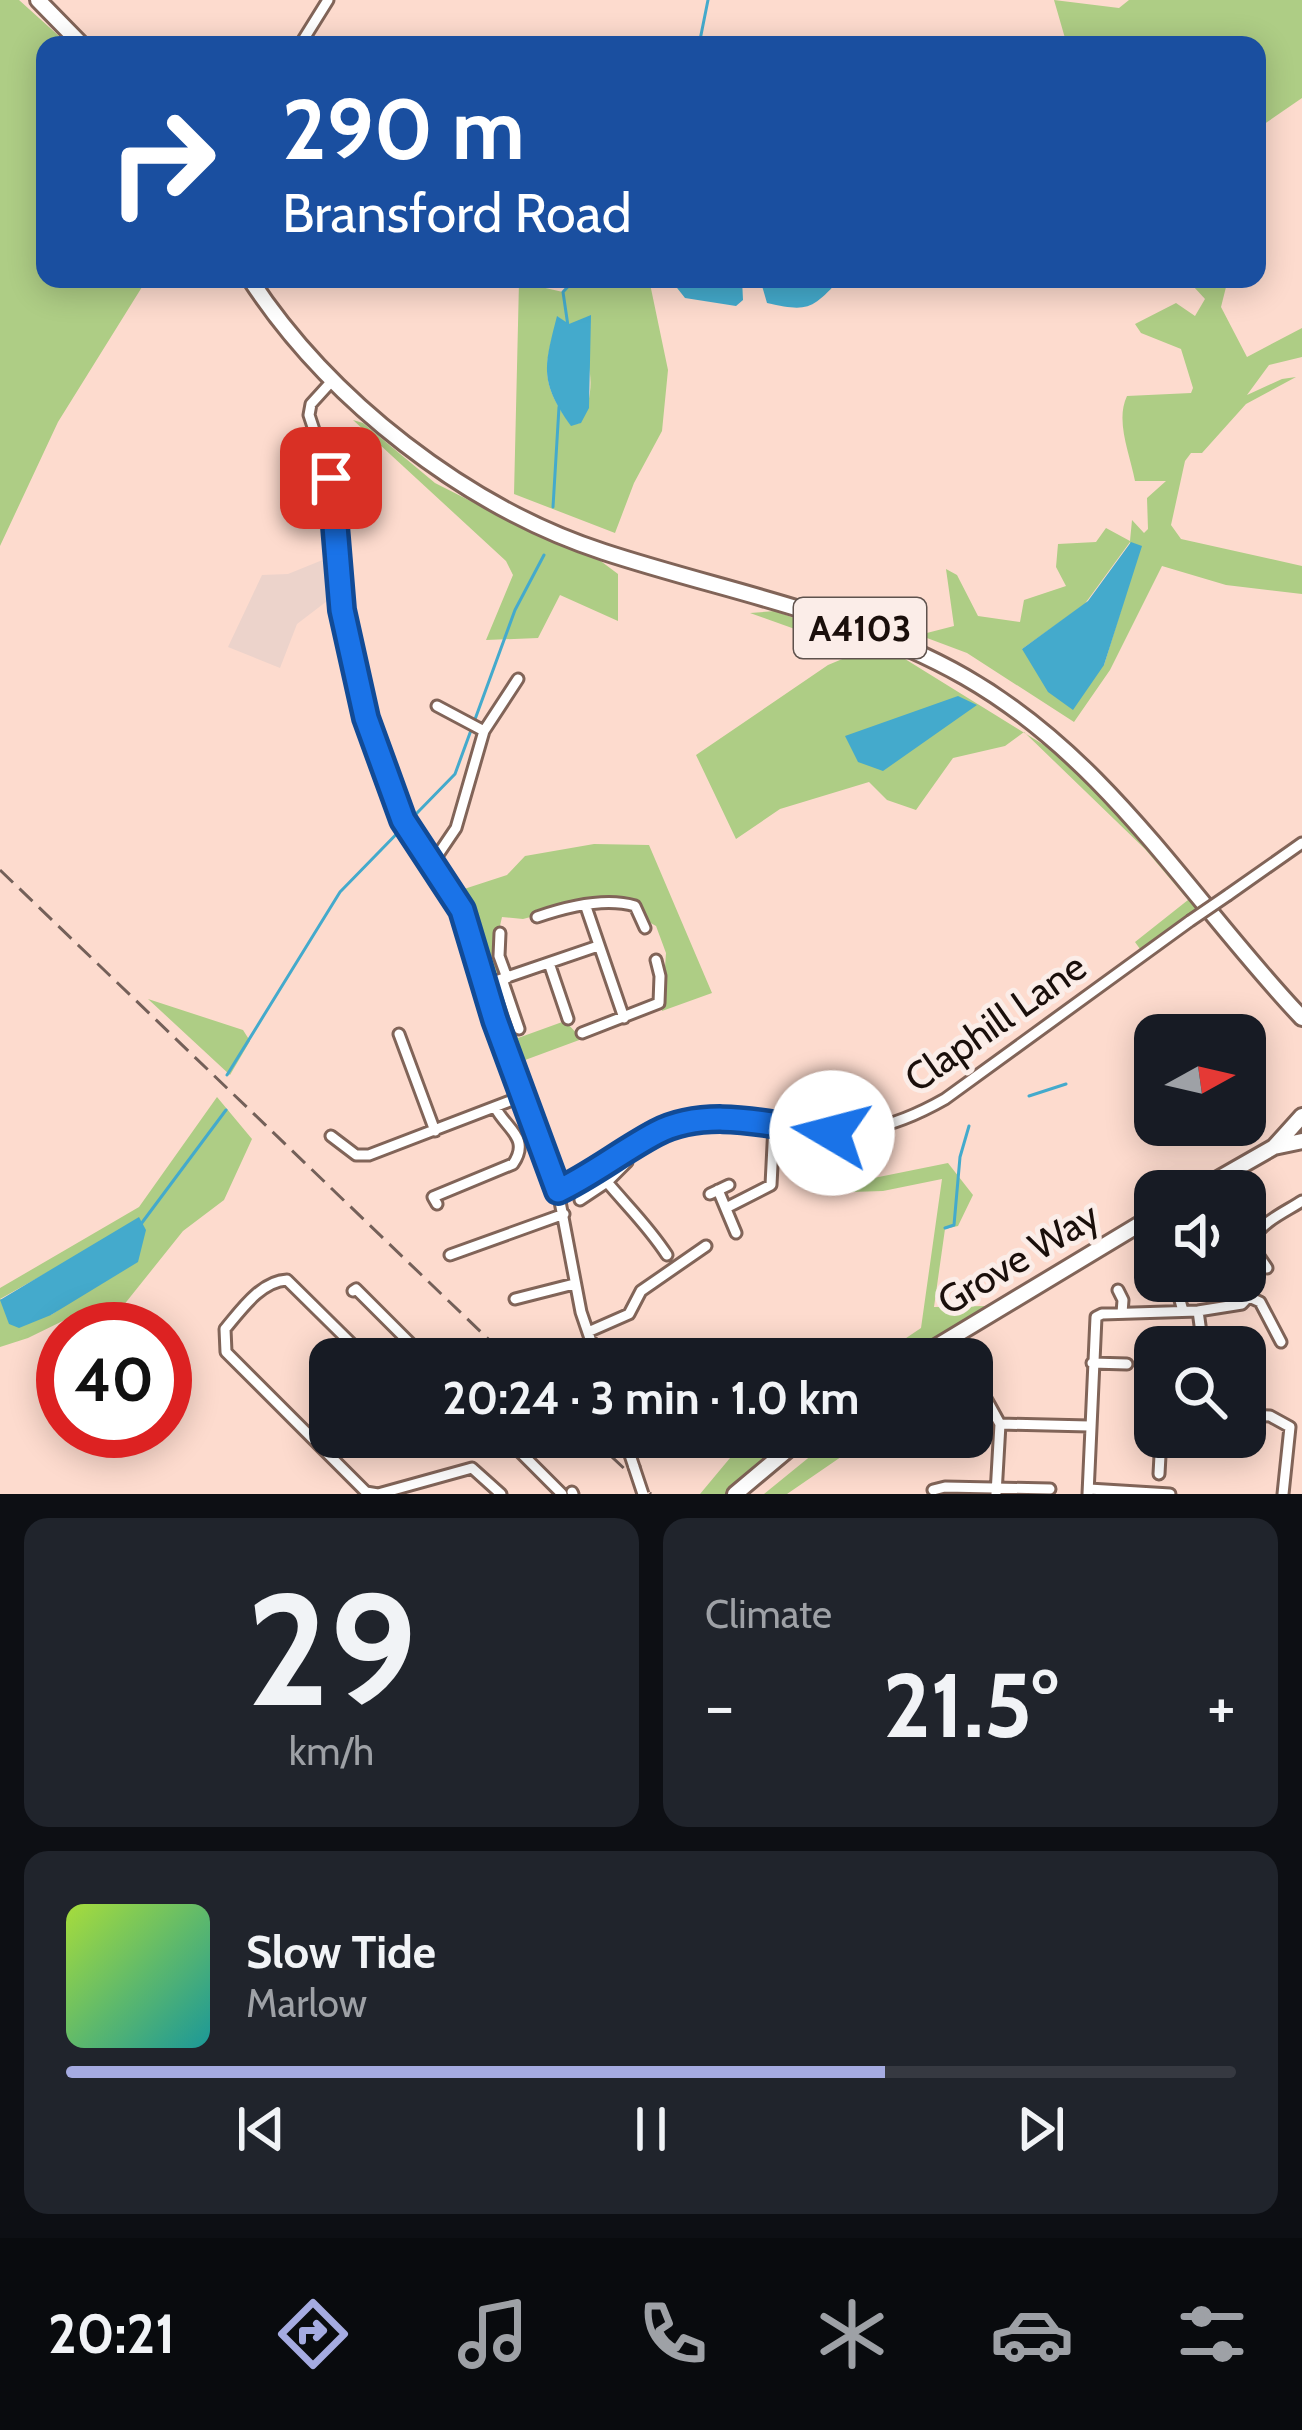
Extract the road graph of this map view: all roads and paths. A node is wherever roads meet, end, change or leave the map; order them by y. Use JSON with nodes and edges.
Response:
{"nodes":[{"id":1,"x":38,"y":0,"type":"edge"},
{"id":2,"x":328,"y":0,"type":"edge"},
{"id":3,"x":73,"y":36,"type":"edge"},
{"id":4,"x":306,"y":36,"type":"edge"},
{"id":5,"x":256,"y":288,"type":"edge"},
{"id":6,"x":331,"y":382,"type":"junction"},
{"id":7,"x":518,"y":679,"type":"dead end"},
{"id":8,"x":437,"y":706,"type":"dead end"},
{"id":9,"x":484,"y":731,"type":"junction"},
{"id":10,"x":1302,"y":843,"type":"edge"},
{"id":11,"x":433,"y":862,"type":"junction"},
{"id":12,"x":586,"y":907,"type":"junction"},
{"id":13,"x":537,"y":917,"type":"dead end"},
{"id":14,"x":645,"y":928,"type":"dead end"},
{"id":15,"x":500,"y":933,"type":"dead end"},
{"id":16,"x":598,"y":946,"type":"junction"},
{"id":17,"x":656,"y":960,"type":"dead end"},
{"id":18,"x":549,"y":963,"type":"junction"},
{"id":19,"x":504,"y":978,"type":"junction"},
{"id":20,"x":484,"y":985,"type":"junction"},
{"id":21,"x":568,"y":1018,"type":"dead end"},
{"id":22,"x":624,"y":1018,"type":"junction"},
{"id":23,"x":1300,"y":1019,"type":"edge"},
{"id":24,"x":518,"y":1029,"type":"dead end"},
{"id":25,"x":399,"y":1034,"type":"dead end"},
{"id":26,"x":582,"y":1034,"type":"dead end"},
{"id":27,"x":523,"y":1096,"type":"junction"},
{"id":28,"x":495,"y":1106,"type":"junction"},
{"id":29,"x":1302,"y":1116,"type":"edge"},
{"id":30,"x":774,"y":1125,"type":"junction"},
{"id":31,"x":435,"y":1131,"type":"junction"},
{"id":32,"x":827,"y":1132,"type":"junction"},
{"id":33,"x":332,"y":1136,"type":"dead end"},
{"id":34,"x":1302,"y":1141,"type":"edge"},
{"id":35,"x":1274,"y":1147,"type":"junction"},
{"id":36,"x":625,"y":1152,"type":"junction"},
{"id":37,"x":802,"y":1161,"type":"dead end"},
{"id":38,"x":1234,"y":1170,"type":"edge"},
{"id":39,"x":607,"y":1182,"type":"junction"},
{"id":40,"x":719,"y":1190,"type":"dead end"},
{"id":41,"x":558,"y":1191,"type":"junction"},
{"id":42,"x":580,"y":1200,"type":"dead end"},
{"id":43,"x":1302,"y":1201,"type":"edge"},
{"id":44,"x":437,"y":1204,"type":"dead end"},
{"id":45,"x":726,"y":1208,"type":"junction"},
{"id":46,"x":564,"y":1214,"type":"junction"},
{"id":47,"x":1266,"y":1227,"type":"edge"},
{"id":48,"x":1134,"y":1228,"type":"edge"},
{"id":49,"x":736,"y":1233,"type":"dead end"},
{"id":50,"x":706,"y":1246,"type":"dead end"},
{"id":51,"x":450,"y":1255,"type":"dead end"},
{"id":52,"x":667,"y":1255,"type":"dead end"},
{"id":53,"x":574,"y":1284,"type":"junction"},
{"id":54,"x":1118,"y":1290,"type":"dead end"},
{"id":55,"x":353,"y":1291,"type":"dead end"},
{"id":56,"x":514,"y":1299,"type":"dead end"},
{"id":57,"x":1179,"y":1302,"type":"edge"},
{"id":58,"x":1242,"y":1302,"type":"edge"},
{"id":59,"x":1259,"y":1302,"type":"edge"},
{"id":60,"x":1183,"y":1311,"type":"junction"},
{"id":61,"x":1198,"y":1311,"type":"junction"},
{"id":62,"x":1122,"y":1313,"type":"junction"},
{"id":63,"x":1200,"y":1326,"type":"edge"},
{"id":64,"x":587,"y":1332,"type":"junction"},
{"id":65,"x":346,"y":1338,"type":"edge"},
{"id":66,"x":405,"y":1338,"type":"edge"},
{"id":67,"x":589,"y":1338,"type":"edge"},
{"id":68,"x":951,"y":1338,"type":"edge"},
{"id":69,"x":1281,"y":1342,"type":"dead end"},
{"id":70,"x":1092,"y":1363,"type":"junction"},
{"id":71,"x":1127,"y":1364,"type":"dead end"},
{"id":72,"x":993,"y":1414,"type":"edge"},
{"id":73,"x":1266,"y":1416,"type":"edge"},
{"id":74,"x":1000,"y":1424,"type":"junction"},
{"id":75,"x":1090,"y":1426,"type":"junction"},
{"id":76,"x":309,"y":1436,"type":"edge"},
{"id":77,"x":331,"y":1458,"type":"edge"},
{"id":78,"x":529,"y":1458,"type":"edge"},
{"id":79,"x":631,"y":1458,"type":"edge"},
{"id":80,"x":778,"y":1458,"type":"edge"},
{"id":81,"x":1160,"y":1458,"type":"edge"},
{"id":82,"x":1160,"y":1474,"type":"dead end"},
{"id":83,"x":932,"y":1488,"type":"edge"},
{"id":84,"x":1051,"y":1489,"type":"dead end"},
{"id":85,"x":996,"y":1490,"type":"edge"},
{"id":86,"x":1088,"y":1492,"type":"edge"},
{"id":87,"x":569,"y":1493,"type":"edge"},
{"id":88,"x":501,"y":1494,"type":"edge"},
{"id":89,"x":643,"y":1494,"type":"edge"},
{"id":90,"x":735,"y":1494,"type":"edge"},
{"id":91,"x":1158,"y":1494,"type":"edge"},
{"id":92,"x":1170,"y":1494,"type":"edge"},
{"id":93,"x":1283,"y":1494,"type":"edge"}],
"edges":[{"from":1,"to":3,"type":"highway"},
{"from":2,"to":4,"type":"street"},
{"from":5,"to":6,"type":"highway","number":"A4103"},
{"from":6,"to":11,"type":"street"},
{"from":6,"to":23,"type":"highway","number":"A4103"},
{"from":7,"to":9,"type":"street"},
{"from":8,"to":9,"type":"street"},
{"from":9,"to":11,"type":"street"},
{"from":10,"to":32,"type":"street","name":"Claphill Lane","bridge":true},
{"from":11,"to":20,"type":"street"},
{"from":12,"to":13,"type":"street"},
{"from":12,"to":14,"type":"street"},
{"from":12,"to":16,"type":"street"},
{"from":15,"to":19,"type":"street"},
{"from":16,"to":18,"type":"street"},
{"from":16,"to":22,"type":"street"},
{"from":17,"to":22,"type":"street"},
{"from":18,"to":19,"type":"street"},
{"from":18,"to":21,"type":"street"},
{"from":19,"to":20,"type":"street"},
{"from":19,"to":24,"type":"street"},
{"from":20,"to":27,"type":"street"},
{"from":22,"to":26,"type":"street"},
{"from":25,"to":31,"type":"street"},
{"from":27,"to":28,"type":"street"},
{"from":27,"to":41,"type":"street"},
{"from":28,"to":31,"type":"street"},
{"from":28,"to":44,"type":"street"},
{"from":29,"to":35,"type":"highway"},
{"from":30,"to":32,"type":"street","name":"Claphill Lane"},
{"from":30,"to":36,"type":"street","name":"Claphill Lane"},
{"from":30,"to":45,"type":"street"},
{"from":31,"to":33,"type":"street"},
{"from":32,"to":37,"type":"street"},
{"from":34,"to":35,"type":"highway"},
{"from":35,"to":38,"type":"highway"},
{"from":36,"to":39,"type":"street"},
{"from":36,"to":41,"type":"street","name":"Claphill Lane"},
{"from":39,"to":42,"type":"street"},
{"from":39,"to":52,"type":"street"},
{"from":40,"to":45,"type":"street"},
{"from":41,"to":46,"type":"street"},
{"from":43,"to":47,"type":"street"},
{"from":45,"to":49,"type":"street"},
{"from":46,"to":51,"type":"street"},
{"from":46,"to":53,"type":"street"},
{"from":48,"to":68,"type":"highway","name":"Grove Way"},
{"from":50,"to":64,"type":"street"},
{"from":53,"to":56,"type":"street"},
{"from":53,"to":64,"type":"street"},
{"from":54,"to":62,"type":"street"},
{"from":55,"to":66,"type":"street"},
{"from":57,"to":60,"type":"street"},
{"from":58,"to":61,"type":"street"},
{"from":59,"to":69,"type":"street"},
{"from":60,"to":61,"type":"street"},
{"from":60,"to":62,"type":"street"},
{"from":61,"to":63,"type":"street"},
{"from":62,"to":70,"type":"street"},
{"from":64,"to":67,"type":"street"},
{"from":65,"to":76,"type":"street"},
{"from":70,"to":71,"type":"street"},
{"from":70,"to":75,"type":"street"},
{"from":72,"to":74,"type":"street"},
{"from":73,"to":93,"type":"street"},
{"from":74,"to":75,"type":"street"},
{"from":74,"to":85,"type":"street"},
{"from":75,"to":86,"type":"street"},
{"from":77,"to":88,"type":"street"},
{"from":78,"to":87,"type":"street"},
{"from":79,"to":89,"type":"street","bridge":true},
{"from":80,"to":90,"type":"highway"},
{"from":81,"to":82,"type":"street"},
{"from":83,"to":85,"type":"street"},
{"from":84,"to":85,"type":"street"},
{"from":86,"to":91,"type":"street"},
{"from":91,"to":92,"type":"street"}]}
